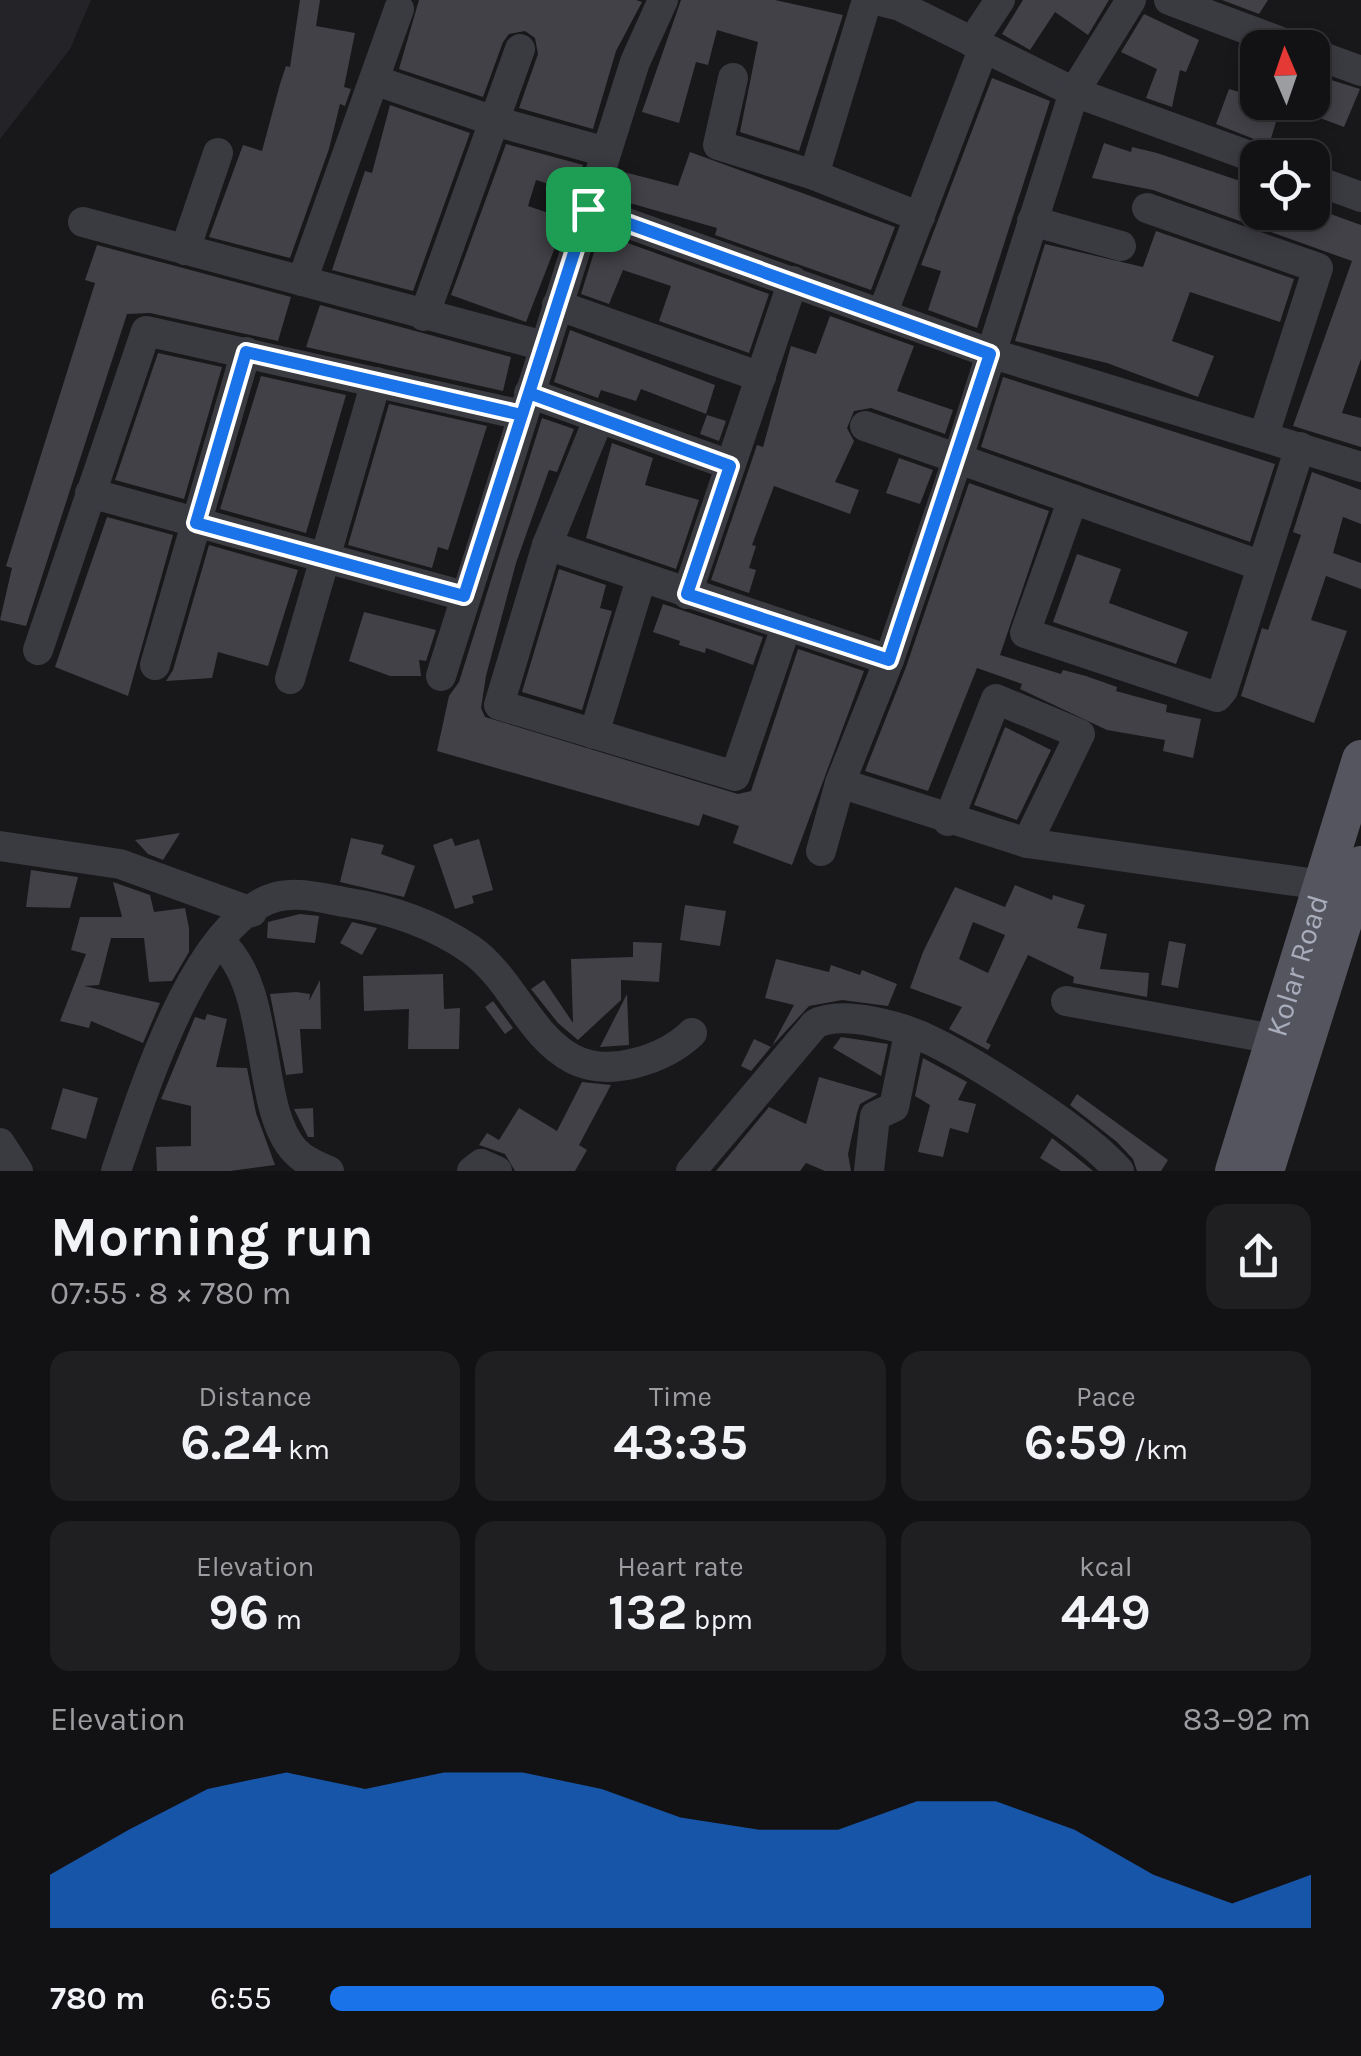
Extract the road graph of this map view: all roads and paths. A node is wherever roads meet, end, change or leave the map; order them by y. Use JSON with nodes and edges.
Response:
{"nodes":[{"id":1,"x":663,"y":0,"type":"edge"},
{"id":2,"x":867,"y":0,"type":"edge"},
{"id":3,"x":1000,"y":0,"type":"edge"},
{"id":4,"x":1131,"y":0,"type":"edge"},
{"id":5,"x":1169,"y":0,"type":"edge"},
{"id":6,"x":893,"y":2,"type":"edge"},
{"id":7,"x":400,"y":9,"type":"dead end"},
{"id":8,"x":1249,"y":30,"type":"edge"},
{"id":9,"x":978,"y":45,"type":"junction"},
{"id":10,"x":520,"y":49,"type":"dead end"},
{"id":11,"x":1330,"y":60,"type":"edge"},
{"id":12,"x":1361,"y":71,"type":"edge"},
{"id":13,"x":733,"y":78,"type":"dead end"},
{"id":14,"x":374,"y":80,"type":"junction"},
{"id":15,"x":1074,"y":92,"type":"junction"},
{"id":16,"x":494,"y":121,"type":"junction"},
{"id":17,"x":606,"y":152,"type":"junction"},
{"id":18,"x":1240,"y":152,"type":"edge"},
{"id":19,"x":218,"y":153,"type":"dead end"},
{"id":20,"x":814,"y":174,"type":"junction"},
{"id":21,"x":1330,"y":185,"type":"edge"},
{"id":22,"x":1361,"y":195,"type":"edge"},
{"id":23,"x":1147,"y":208,"type":"dead end"},
{"id":24,"x":588,"y":209,"type":"junction"},
{"id":25,"x":920,"y":217,"type":"junction"},
{"id":26,"x":83,"y":222,"type":"dead end"},
{"id":27,"x":1032,"y":222,"type":"junction"},
{"id":28,"x":1121,"y":246,"type":"dead end"},
{"id":29,"x":185,"y":250,"type":"junction"},
{"id":30,"x":302,"y":280,"type":"junction"},
{"id":31,"x":794,"y":281,"type":"junction"},
{"id":32,"x":557,"y":305,"type":"junction"},
{"id":33,"x":883,"y":312,"type":"junction"},
{"id":34,"x":424,"y":316,"type":"junction"},
{"id":35,"x":544,"y":346,"type":"junction"},
{"id":36,"x":246,"y":352,"type":"junction"},
{"id":37,"x":990,"y":354,"type":"junction"},
{"id":38,"x":761,"y":376,"type":"junction"},
{"id":39,"x":376,"y":382,"type":"junction"},
{"id":40,"x":526,"y":404,"type":"junction"},
{"id":41,"x":600,"y":418,"type":"junction"},
{"id":42,"x":865,"y":426,"type":"dead end"},
{"id":43,"x":1264,"y":435,"type":"junction"},
{"id":44,"x":1300,"y":446,"type":"junction"},
{"id":45,"x":958,"y":458,"type":"junction"},
{"id":46,"x":730,"y":466,"type":"junction"},
{"id":47,"x":1361,"y":468,"type":"edge"},
{"id":48,"x":90,"y":493,"type":"junction"},
{"id":49,"x":1073,"y":499,"type":"junction"},
{"id":50,"x":196,"y":523,"type":"junction"},
{"id":51,"x":547,"y":545,"type":"junction"},
{"id":52,"x":325,"y":558,"type":"junction"},
{"id":53,"x":1262,"y":566,"type":"junction"},
{"id":54,"x":641,"y":579,"type":"junction"},
{"id":55,"x":687,"y":594,"type":"junction"},
{"id":56,"x":464,"y":596,"type":"junction"},
{"id":57,"x":786,"y":627,"type":"junction"},
{"id":58,"x":38,"y":650,"type":"dead end"},
{"id":59,"x":889,"y":660,"type":"junction"},
{"id":60,"x":155,"y":665,"type":"dead end"},
{"id":61,"x":441,"y":676,"type":"dead end"},
{"id":62,"x":290,"y":679,"type":"dead end"},
{"id":63,"x":594,"y":734,"type":"junction"},
{"id":64,"x":1361,"y":759,"type":"edge"},
{"id":65,"x":840,"y":784,"type":"junction"},
{"id":66,"x":948,"y":821,"type":"junction"},
{"id":67,"x":1027,"y":842,"type":"junction"},
{"id":68,"x":822,"y":850,"type":"dead end"},
{"id":69,"x":7,"y":852,"type":"edge"},
{"id":70,"x":1349,"y":882,"type":"edge"},
{"id":71,"x":252,"y":912,"type":"junction"},
{"id":72,"x":220,"y":942,"type":"junction"},
{"id":73,"x":1066,"y":1002,"type":"dead end"},
{"id":74,"x":692,"y":1033,"type":"dead end"},
{"id":75,"x":909,"y":1034,"type":"junction"},
{"id":76,"x":1274,"y":1039,"type":"junction"},
{"id":77,"x":0,"y":1143,"type":"edge"},
{"id":78,"x":18,"y":1171,"type":"edge"},
{"id":79,"x":116,"y":1171,"type":"edge"},
{"id":80,"x":328,"y":1171,"type":"edge"},
{"id":81,"x":472,"y":1171,"type":"edge"},
{"id":82,"x":497,"y":1171,"type":"edge"},
{"id":83,"x":691,"y":1171,"type":"edge"},
{"id":84,"x":869,"y":1171,"type":"edge"},
{"id":85,"x":1119,"y":1171,"type":"edge"},
{"id":86,"x":1234,"y":1171,"type":"edge"},
{"id":87,"x":1265,"y":1171,"type":"edge"}],
"edges":[{"from":1,"to":17,"type":"street"},
{"from":2,"to":20,"type":"street"},
{"from":3,"to":9,"type":"street"},
{"from":4,"to":15,"type":"street"},
{"from":5,"to":8,"type":"street"},
{"from":6,"to":9,"type":"street"},
{"from":7,"to":14,"type":"street"},
{"from":9,"to":15,"type":"street"},
{"from":9,"to":25,"type":"street"},
{"from":10,"to":16,"type":"street"},
{"from":11,"to":12,"type":"street"},
{"from":13,"to":20,"type":"street"},
{"from":14,"to":16,"type":"street"},
{"from":14,"to":30,"type":"street"},
{"from":15,"to":18,"type":"street"},
{"from":15,"to":27,"type":"street"},
{"from":16,"to":17,"type":"street"},
{"from":16,"to":34,"type":"street"},
{"from":17,"to":24,"type":"street"},
{"from":19,"to":29,"type":"street"},
{"from":20,"to":25,"type":"street"},
{"from":21,"to":22,"type":"street"},
{"from":23,"to":43,"type":"street"},
{"from":24,"to":31,"type":"street"},
{"from":24,"to":32,"type":"street"},
{"from":25,"to":33,"type":"street"},
{"from":26,"to":29,"type":"street"},
{"from":27,"to":28,"type":"street"},
{"from":27,"to":37,"type":"street"},
{"from":29,"to":30,"type":"street"},
{"from":30,"to":34,"type":"street"},
{"from":31,"to":33,"type":"street"},
{"from":31,"to":38,"type":"street"},
{"from":32,"to":35,"type":"street"},
{"from":32,"to":38,"type":"street"},
{"from":33,"to":37,"type":"street"},
{"from":34,"to":35,"type":"street"},
{"from":35,"to":40,"type":"street"},
{"from":36,"to":39,"type":"street"},
{"from":36,"to":48,"type":"street"},
{"from":36,"to":50,"type":"street"},
{"from":37,"to":43,"type":"street"},
{"from":37,"to":45,"type":"street"},
{"from":38,"to":46,"type":"street"},
{"from":39,"to":40,"type":"street"},
{"from":39,"to":52,"type":"street"},
{"from":40,"to":41,"type":"street"},
{"from":40,"to":56,"type":"street"},
{"from":41,"to":46,"type":"street"},
{"from":41,"to":51,"type":"street"},
{"from":42,"to":45,"type":"street"},
{"from":43,"to":44,"type":"street"},
{"from":44,"to":47,"type":"street"},
{"from":44,"to":53,"type":"street"},
{"from":45,"to":49,"type":"street"},
{"from":45,"to":59,"type":"street"},
{"from":46,"to":55,"type":"street"},
{"from":48,"to":50,"type":"street"},
{"from":48,"to":58,"type":"street"},
{"from":49,"to":53,"type":"street"},
{"from":49,"to":53,"type":"street"},
{"from":50,"to":52,"type":"street"},
{"from":50,"to":60,"type":"street"},
{"from":51,"to":54,"type":"street"},
{"from":51,"to":63,"type":"street"},
{"from":52,"to":56,"type":"street"},
{"from":52,"to":62,"type":"street"},
{"from":54,"to":55,"type":"street"},
{"from":54,"to":63,"type":"street"},
{"from":55,"to":57,"type":"street"},
{"from":56,"to":61,"type":"street"},
{"from":57,"to":59,"type":"street"},
{"from":57,"to":63,"type":"street"},
{"from":59,"to":65,"type":"street"},
{"from":64,"to":70,"type":"main road","name":"Kolar Road"},
{"from":65,"to":66,"type":"street"},
{"from":65,"to":68,"type":"street"},
{"from":66,"to":67,"type":"street"},
{"from":66,"to":67,"type":"street"},
{"from":67,"to":70,"type":"street"},
{"from":69,"to":71,"type":"street"},
{"from":70,"to":76,"type":"main road","name":"Kolar Road"},
{"from":70,"to":87,"type":"main road","name":"Kolar Road"},
{"from":71,"to":72,"type":"street"},
{"from":71,"to":74,"type":"street"},
{"from":72,"to":79,"type":"street"},
{"from":72,"to":80,"type":"street"},
{"from":73,"to":76,"type":"street"},
{"from":75,"to":83,"type":"street"},
{"from":75,"to":84,"type":"street"},
{"from":75,"to":85,"type":"street"},
{"from":76,"to":86,"type":"main road","name":"Kolar Road"},
{"from":77,"to":78,"type":"street"},
{"from":81,"to":82,"type":"street"}]}
